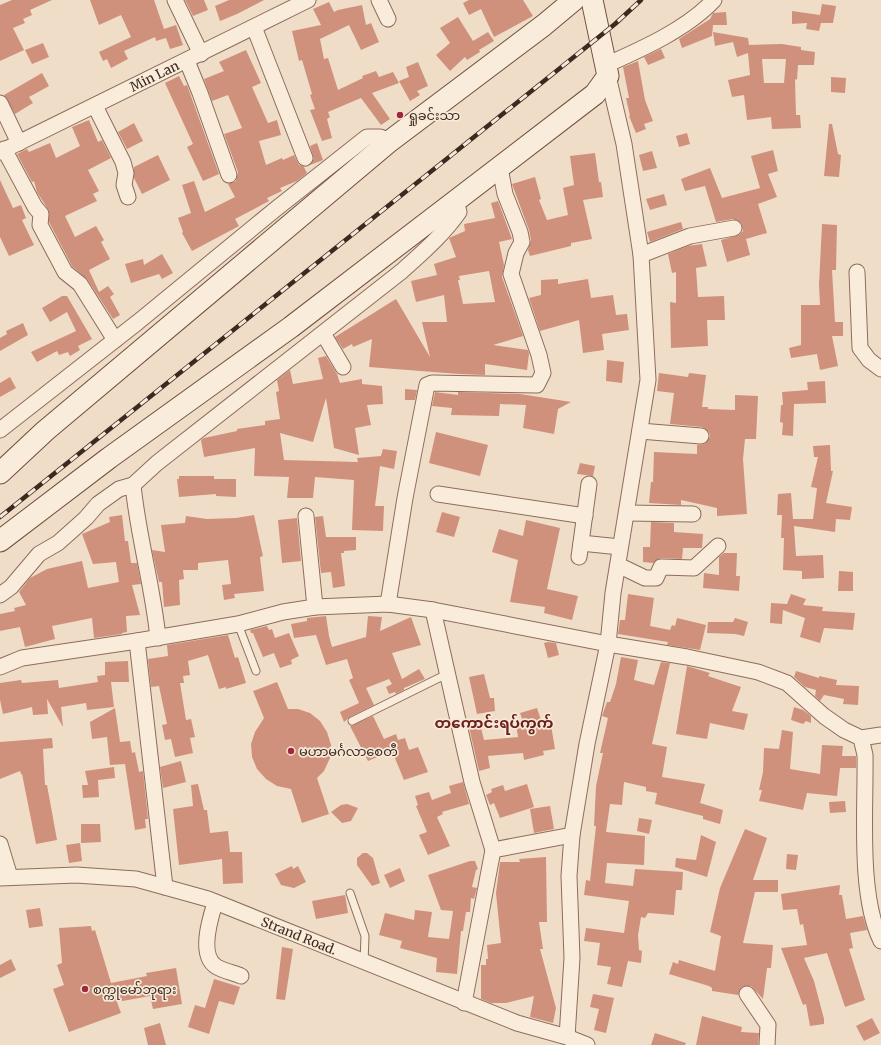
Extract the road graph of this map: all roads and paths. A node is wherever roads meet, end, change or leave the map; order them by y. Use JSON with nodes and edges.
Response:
{"nodes":[{"id":1,"x":175,"y":0,"type":"edge"},
{"id":2,"x":308,"y":0,"type":"edge"},
{"id":3,"x":379,"y":0,"type":"edge"},
{"id":4,"x":574,"y":0,"type":"edge"},
{"id":5,"x":592,"y":0,"type":"edge"},
{"id":6,"x":714,"y":0,"type":"edge"},
{"id":7,"x":388,"y":19,"type":"dead end"},
{"id":8,"x":254,"y":27,"type":"junction"},
{"id":9,"x":201,"y":54,"type":"junction"},
{"id":10,"x":187,"y":61,"type":"junction"},
{"id":11,"x":607,"y":71,"type":"junction"},
{"id":12,"x":0,"y":103,"type":"edge"},
{"id":13,"x":95,"y":106,"type":"junction"},
{"id":14,"x":390,"y":141,"type":"junction"},
{"id":15,"x":19,"y":143,"type":"junction"},
{"id":16,"x":2,"y":150,"type":"edge"},
{"id":17,"x":305,"y":158,"type":"dead end"},
{"id":18,"x":500,"y":168,"type":"junction"},
{"id":19,"x":229,"y":175,"type":"dead end"},
{"id":20,"x":128,"y":198,"type":"dead end"},
{"id":21,"x":456,"y":201,"type":"junction"},
{"id":22,"x":277,"y":208,"type":"junction"},
{"id":23,"x":290,"y":225,"type":"junction"},
{"id":24,"x":734,"y":228,"type":"dead end"},
{"id":25,"x":641,"y":255,"type":"junction"},
{"id":26,"x":857,"y":272,"type":"dead end"},
{"id":27,"x":322,"y":334,"type":"junction"},
{"id":28,"x":115,"y":340,"type":"junction"},
{"id":29,"x":343,"y":367,"type":"dead end"},
{"id":30,"x":881,"y":369,"type":"edge"},
{"id":31,"x":0,"y":430,"type":"edge"},
{"id":32,"x":640,"y":431,"type":"junction"},
{"id":33,"x":701,"y":436,"type":"dead end"},
{"id":34,"x":0,"y":473,"type":"edge"},
{"id":35,"x":589,"y":484,"type":"dead end"},
{"id":36,"x":133,"y":485,"type":"junction"},
{"id":37,"x":438,"y":494,"type":"dead end"},
{"id":38,"x":627,"y":513,"type":"junction"},
{"id":39,"x":693,"y":514,"type":"dead end"},
{"id":40,"x":306,"y":516,"type":"dead end"},
{"id":41,"x":585,"y":516,"type":"junction"},
{"id":42,"x":0,"y":541,"type":"edge"},
{"id":43,"x":718,"y":546,"type":"dead end"},
{"id":44,"x":620,"y":547,"type":"junction"},
{"id":45,"x":618,"y":565,"type":"junction"},
{"id":46,"x":0,"y":595,"type":"edge"},
{"id":47,"x":388,"y":604,"type":"junction"},
{"id":48,"x":315,"y":607,"type":"junction"},
{"id":49,"x":433,"y":610,"type":"junction"},
{"id":50,"x":238,"y":624,"type":"junction"},
{"id":51,"x":158,"y":638,"type":"junction"},
{"id":52,"x":138,"y":641,"type":"junction"},
{"id":53,"x":608,"y":644,"type":"junction"},
{"id":54,"x":0,"y":667,"type":"edge"},
{"id":55,"x":256,"y":671,"type":"dead end"},
{"id":56,"x":447,"y":674,"type":"junction"},
{"id":57,"x":352,"y":721,"type":"dead end"},
{"id":58,"x":881,"y":735,"type":"edge"},
{"id":59,"x":861,"y":738,"type":"junction"},
{"id":60,"x":572,"y":835,"type":"junction"},
{"id":61,"x":0,"y":844,"type":"edge"},
{"id":62,"x":493,"y":850,"type":"junction"},
{"id":63,"x":5,"y":878,"type":"edge"},
{"id":64,"x":165,"y":887,"type":"junction"},
{"id":65,"x":350,"y":893,"type":"dead end"},
{"id":66,"x":215,"y":903,"type":"junction"},
{"id":67,"x":881,"y":941,"type":"edge"},
{"id":68,"x":364,"y":963,"type":"junction"},
{"id":69,"x":241,"y":976,"type":"dead end"},
{"id":70,"x":747,"y":994,"type":"dead end"},
{"id":71,"x":464,"y":1002,"type":"junction"},
{"id":72,"x":578,"y":1042,"type":"edge"},
{"id":73,"x":767,"y":1045,"type":"edge"}],
"edges":[{"from":1,"to":9,"type":"street"},
{"from":2,"to":8,"type":"street","name":"Min Lan"},
{"from":3,"to":7,"type":"street"},
{"from":4,"to":14,"type":"main road"},
{"from":5,"to":11,"type":"main road"},
{"from":6,"to":11,"type":"street"},
{"from":8,"to":9,"type":"street","name":"Min Lan"},
{"from":8,"to":17,"type":"street"},
{"from":9,"to":10,"type":"street","name":"Min Lan"},
{"from":10,"to":13,"type":"street","name":"Min Lan"},
{"from":10,"to":19,"type":"street"},
{"from":11,"to":18,"type":"main road"},
{"from":11,"to":25,"type":"street"},
{"from":12,"to":15,"type":"street"},
{"from":13,"to":15,"type":"street","name":"Min Lan"},
{"from":13,"to":20,"type":"street"},
{"from":14,"to":22,"type":"street"},
{"from":14,"to":23,"type":"main road"},
{"from":15,"to":16,"type":"street","name":"Min Lan"},
{"from":16,"to":28,"type":"street"},
{"from":18,"to":21,"type":"main road"},
{"from":18,"to":47,"type":"street"},
{"from":21,"to":27,"type":"street"},
{"from":21,"to":42,"type":"main road"},
{"from":22,"to":23,"type":"street"},
{"from":22,"to":28,"type":"street"},
{"from":23,"to":34,"type":"main road"},
{"from":24,"to":25,"type":"street"},
{"from":25,"to":32,"type":"street"},
{"from":26,"to":30,"type":"street"},
{"from":27,"to":29,"type":"street"},
{"from":27,"to":36,"type":"street"},
{"from":28,"to":31,"type":"street"},
{"from":32,"to":33,"type":"street"},
{"from":32,"to":38,"type":"street"},
{"from":35,"to":41,"type":"street"},
{"from":36,"to":46,"type":"street"},
{"from":36,"to":51,"type":"street"},
{"from":37,"to":41,"type":"street"},
{"from":38,"to":39,"type":"street"},
{"from":38,"to":44,"type":"street"},
{"from":40,"to":48,"type":"street"},
{"from":41,"to":44,"type":"street"},
{"from":43,"to":45,"type":"street"},
{"from":44,"to":45,"type":"street"},
{"from":45,"to":53,"type":"street"},
{"from":47,"to":48,"type":"street"},
{"from":47,"to":49,"type":"street"},
{"from":48,"to":50,"type":"street"},
{"from":49,"to":53,"type":"street"},
{"from":49,"to":56,"type":"street"},
{"from":50,"to":51,"type":"street"},
{"from":50,"to":55,"type":"lane"},
{"from":51,"to":52,"type":"street"},
{"from":52,"to":54,"type":"street"},
{"from":52,"to":64,"type":"street"},
{"from":53,"to":59,"type":"street"},
{"from":53,"to":60,"type":"street"},
{"from":56,"to":57,"type":"lane"},
{"from":56,"to":62,"type":"street"},
{"from":58,"to":59,"type":"street"},
{"from":59,"to":67,"type":"street"},
{"from":60,"to":62,"type":"street"},
{"from":60,"to":72,"type":"street"},
{"from":61,"to":63,"type":"street"},
{"from":62,"to":71,"type":"street"},
{"from":63,"to":64,"type":"street","name":"Strand Road."},
{"from":64,"to":66,"type":"street","name":"Strand Road."},
{"from":65,"to":68,"type":"lane"},
{"from":66,"to":68,"type":"street","name":"Strand Road."},
{"from":66,"to":69,"type":"street"},
{"from":68,"to":71,"type":"street","name":"Strand Road."},
{"from":70,"to":73,"type":"street"},
{"from":71,"to":72,"type":"street","name":"Strand Road."}]}
